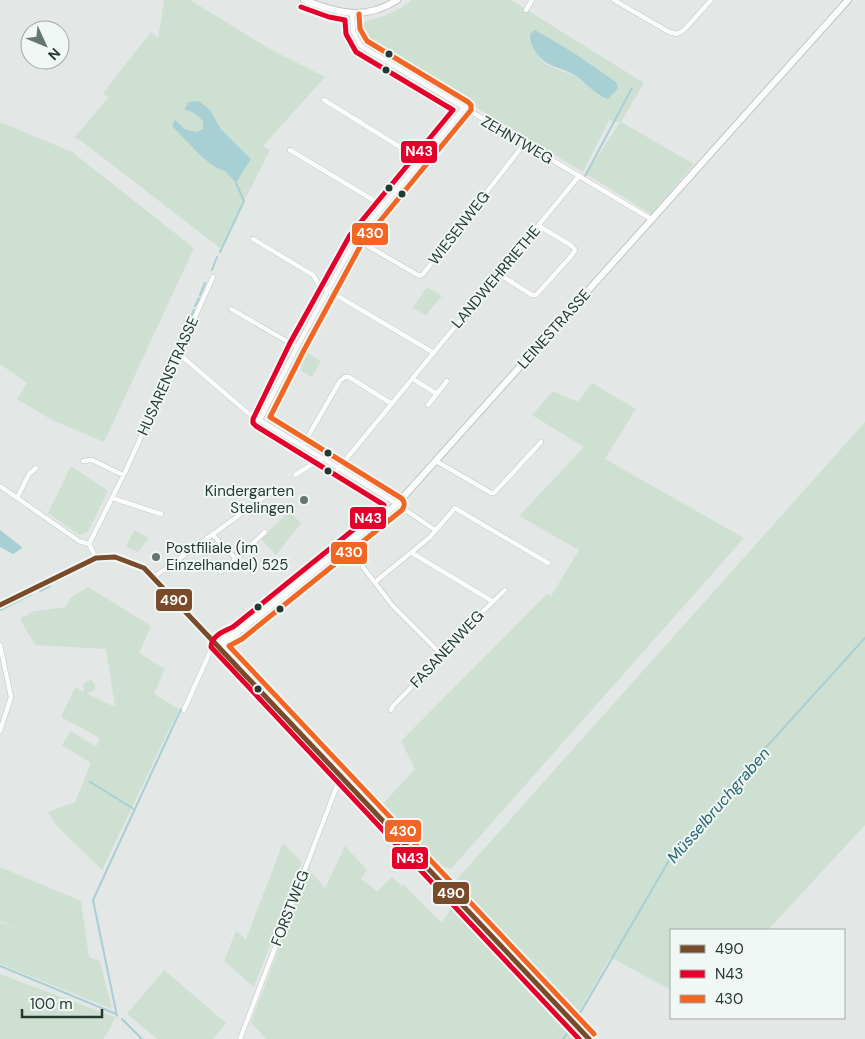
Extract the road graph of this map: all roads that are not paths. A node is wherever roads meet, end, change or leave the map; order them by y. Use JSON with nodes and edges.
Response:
{"nodes":[{"id":1,"x":304,"y":0,"type":"edge"},
{"id":2,"x":397,"y":0,"type":"edge"},
{"id":3,"x":532,"y":0,"type":"edge"},
{"id":4,"x":614,"y":0,"type":"edge"},
{"id":5,"x":710,"y":0,"type":"edge"},
{"id":6,"x":848,"y":0,"type":"edge"},
{"id":7,"x":526,"y":10,"type":"dead end"},
{"id":8,"x":352,"y":14,"type":"junction"},
{"id":9,"x":324,"y":100,"type":"dead end"},
{"id":10,"x":464,"y":108,"type":"junction"},
{"id":11,"x":524,"y":144,"type":"junction"},
{"id":12,"x":290,"y":150,"type":"dead end"},
{"id":13,"x":421,"y":160,"type":"junction"},
{"id":14,"x":579,"y":176,"type":"junction"},
{"id":15,"x":383,"y":206,"type":"junction"},
{"id":16,"x":651,"y":220,"type":"junction"},
{"id":17,"x":539,"y":226,"type":"junction"},
{"id":18,"x":253,"y":239,"type":"dead end"},
{"id":19,"x":356,"y":239,"type":"junction"},
{"id":20,"x":499,"y":274,"type":"junction"},
{"id":21,"x":213,"y":277,"type":"dead end"},
{"id":22,"x":328,"y":290,"type":"junction"},
{"id":23,"x":231,"y":309,"type":"dead end"},
{"id":24,"x":297,"y":347,"type":"junction"},
{"id":25,"x":434,"y":352,"type":"junction"},
{"id":26,"x":178,"y":353,"type":"junction"},
{"id":27,"x":413,"y":379,"type":"junction"},
{"id":28,"x":447,"y":381,"type":"dead end"},
{"id":29,"x":437,"y":394,"type":"junction"},
{"id":30,"x":392,"y":404,"type":"junction"},
{"id":31,"x":428,"y":405,"type":"dead end"},
{"id":32,"x":260,"y":420,"type":"junction"},
{"id":33,"x":541,"y":442,"type":"dead end"},
{"id":34,"x":303,"y":445,"type":"junction"},
{"id":35,"x":322,"y":458,"type":"junction"},
{"id":36,"x":83,"y":461,"type":"dead end"},
{"id":37,"x":436,"y":461,"type":"junction"},
{"id":38,"x":36,"y":468,"type":"dead end"},
{"id":39,"x":338,"y":468,"type":"junction"},
{"id":40,"x":123,"y":475,"type":"junction"},
{"id":41,"x":295,"y":475,"type":"dead end"},
{"id":42,"x":0,"y":486,"type":"edge"},
{"id":43,"x":271,"y":492,"type":"dead end"},
{"id":44,"x":17,"y":498,"type":"junction"},
{"id":45,"x":112,"y":498,"type":"junction"},
{"id":46,"x":397,"y":504,"type":"junction"},
{"id":47,"x":161,"y":514,"type":"dead end"},
{"id":48,"x":435,"y":530,"type":"junction"},
{"id":49,"x":265,"y":532,"type":"dead end"},
{"id":50,"x":212,"y":534,"type":"junction"},
{"id":51,"x":90,"y":544,"type":"junction"},
{"id":52,"x":412,"y":553,"type":"junction"},
{"id":53,"x":96,"y":558,"type":"junction"},
{"id":54,"x":236,"y":559,"type":"junction"},
{"id":55,"x":548,"y":563,"type":"dead end"},
{"id":56,"x":363,"y":567,"type":"dead end"},
{"id":57,"x":221,"y":572,"type":"dead end"},
{"id":58,"x":154,"y":577,"type":"junction"},
{"id":59,"x":375,"y":582,"type":"junction"},
{"id":60,"x":505,"y":590,"type":"dead end"},
{"id":61,"x":492,"y":602,"type":"junction"},
{"id":62,"x":0,"y":605,"type":"edge"},
{"id":63,"x":0,"y":646,"type":"edge"},
{"id":64,"x":220,"y":648,"type":"junction"},
{"id":65,"x":440,"y":653,"type":"junction"},
{"id":66,"x":184,"y":710,"type":"dead end"},
{"id":67,"x":392,"y":710,"type":"dead end"},
{"id":68,"x":0,"y":730,"type":"edge"},
{"id":69,"x":343,"y":779,"type":"junction"},
{"id":70,"x":240,"y":1039,"type":"edge"},
{"id":71,"x":589,"y":1039,"type":"edge"}],
"edges":[{"from":1,"to":8,"type":"street"},
{"from":2,"to":8,"type":"street"},
{"from":3,"to":7,"type":"street"},
{"from":4,"to":5,"type":"street"},
{"from":6,"to":16,"type":"street","name":"LEINESTRASSE"},
{"from":8,"to":10,"type":"street","name":"ZEHNTWEG"},
{"from":9,"to":13,"type":"street"},
{"from":10,"to":11,"type":"street","name":"ZEHNTWEG"},
{"from":10,"to":13,"type":"street"},
{"from":11,"to":14,"type":"street","name":"ZEHNTWEG"},
{"from":11,"to":19,"type":"street","name":"WIESENWEG"},
{"from":12,"to":15,"type":"street"},
{"from":13,"to":15,"type":"street"},
{"from":14,"to":16,"type":"street","name":"ZEHNTWEG"},
{"from":14,"to":17,"type":"street","name":"LANDWEHRRIETHE"},
{"from":15,"to":19,"type":"street"},
{"from":16,"to":37,"type":"street","name":"LEINESTRASSE"},
{"from":17,"to":20,"type":"street","name":"LANDWEHRRIETHE"},
{"from":17,"to":20,"type":"street"},
{"from":18,"to":22,"type":"street"},
{"from":19,"to":22,"type":"street"},
{"from":20,"to":25,"type":"street","name":"LANDWEHRRIETHE"},
{"from":21,"to":26,"type":"street","name":"HUSARENSTRASSE"},
{"from":22,"to":24,"type":"street"},
{"from":22,"to":25,"type":"street"},
{"from":23,"to":24,"type":"street"},
{"from":24,"to":32,"type":"street"},
{"from":25,"to":27,"type":"street","name":"LANDWEHRRIETHE"},
{"from":26,"to":32,"type":"street"},
{"from":26,"to":40,"type":"street","name":"HUSARENSTRASSE"},
{"from":27,"to":29,"type":"street"},
{"from":27,"to":30,"type":"street","name":"LANDWEHRRIETHE"},
{"from":28,"to":29,"type":"street"},
{"from":29,"to":31,"type":"street"},
{"from":30,"to":34,"type":"street"},
{"from":30,"to":39,"type":"street","name":"LANDWEHRRIETHE"},
{"from":32,"to":34,"type":"street"},
{"from":33,"to":37,"type":"street"},
{"from":34,"to":35,"type":"street"},
{"from":35,"to":39,"type":"street"},
{"from":35,"to":41,"type":"street"},
{"from":36,"to":40,"type":"street"},
{"from":37,"to":46,"type":"street","name":"LEINESTRASSE"},
{"from":38,"to":44,"type":"street"},
{"from":39,"to":46,"type":"street"},
{"from":40,"to":45,"type":"street","name":"HUSARENSTRASSE"},
{"from":42,"to":44,"type":"street"},
{"from":43,"to":50,"type":"street"},
{"from":44,"to":51,"type":"street"},
{"from":45,"to":47,"type":"street"},
{"from":45,"to":51,"type":"street","name":"HUSARENSTRASSE"},
{"from":46,"to":48,"type":"street"},
{"from":46,"to":64,"type":"street","name":"LEINESTRASSE"},
{"from":48,"to":52,"type":"street"},
{"from":48,"to":55,"type":"street"},
{"from":49,"to":54,"type":"street"},
{"from":50,"to":54,"type":"street"},
{"from":50,"to":58,"type":"street"},
{"from":51,"to":53,"type":"street"},
{"from":52,"to":59,"type":"street"},
{"from":52,"to":61,"type":"street"},
{"from":53,"to":58,"type":"street"},
{"from":53,"to":62,"type":"street"},
{"from":54,"to":57,"type":"street"},
{"from":56,"to":59,"type":"street"},
{"from":58,"to":64,"type":"street"},
{"from":59,"to":65,"type":"street"},
{"from":60,"to":61,"type":"street","name":"FASANENWEG"},
{"from":61,"to":65,"type":"street","name":"FASANENWEG"},
{"from":63,"to":68,"type":"street"},
{"from":64,"to":66,"type":"street"},
{"from":64,"to":69,"type":"street"},
{"from":65,"to":67,"type":"street","name":"FASANENWEG"},
{"from":69,"to":70,"type":"street","name":"FORSTWEG"},
{"from":69,"to":71,"type":"street"}]}
